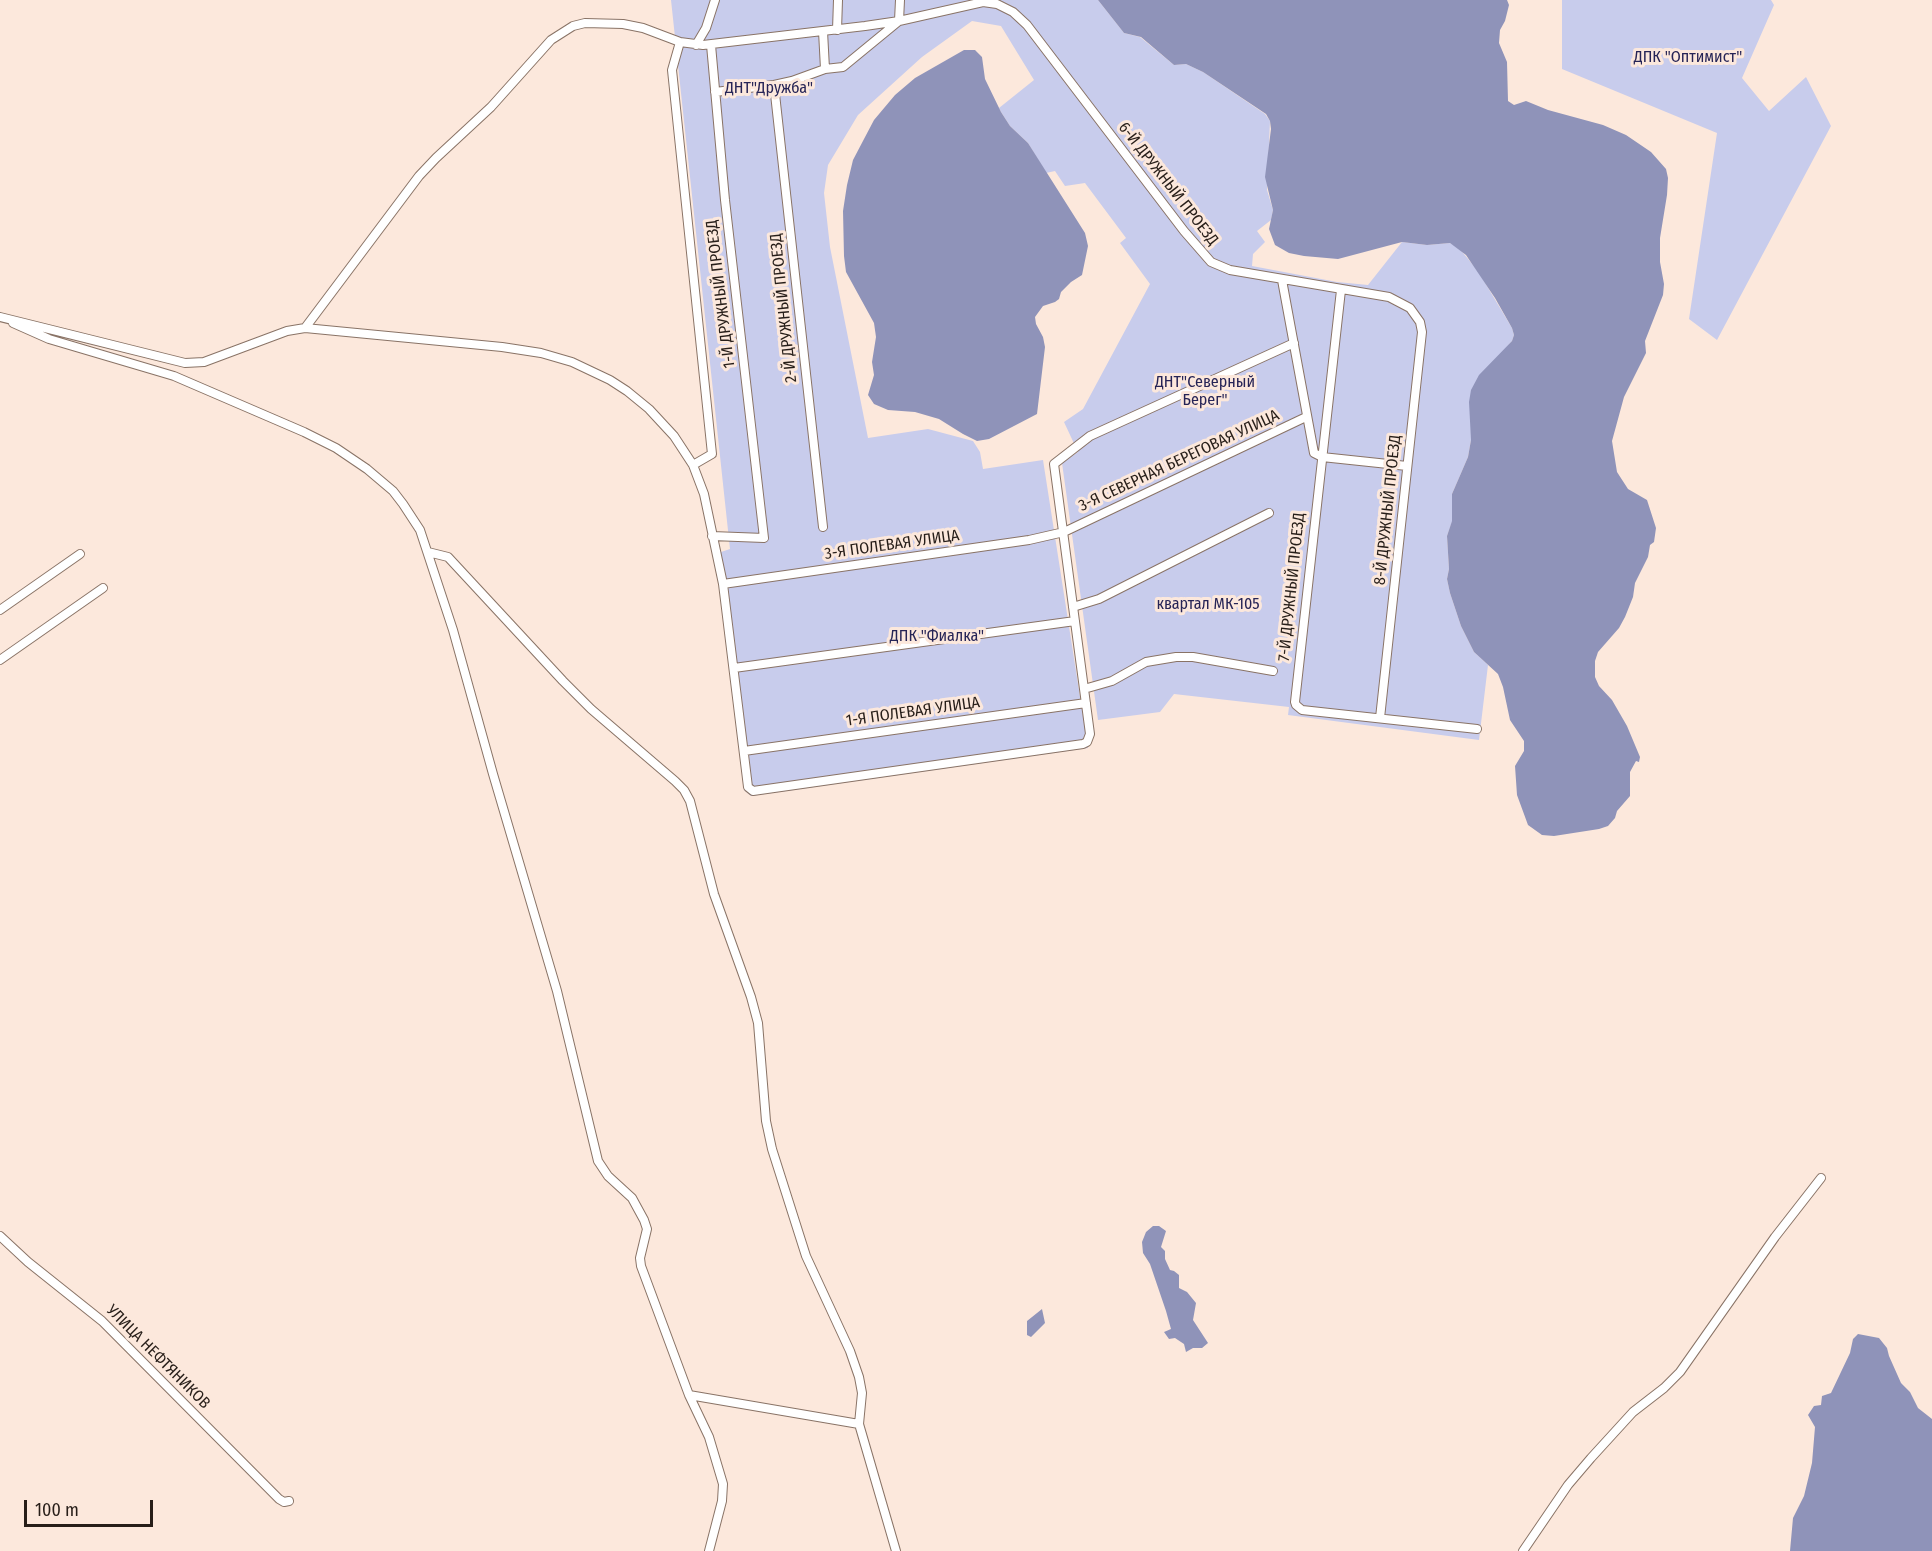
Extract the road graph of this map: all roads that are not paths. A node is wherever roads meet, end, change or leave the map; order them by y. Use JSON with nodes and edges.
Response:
{"nodes":[{"id":1,"x":716,"y":0,"type":"edge"},
{"id":2,"x":838,"y":0,"type":"edge"},
{"id":3,"x":900,"y":0,"type":"edge"},
{"id":4,"x":899,"y":21,"type":"junction"},
{"id":5,"x":837,"y":30,"type":"junction"},
{"id":6,"x":823,"y":31,"type":"junction"},
{"id":7,"x":680,"y":42,"type":"junction"},
{"id":8,"x":696,"y":45,"type":"junction"},
{"id":9,"x":711,"y":45,"type":"junction"},
{"id":10,"x":825,"y":69,"type":"junction"},
{"id":11,"x":774,"y":85,"type":"junction"},
{"id":12,"x":715,"y":92,"type":"junction"},
{"id":13,"x":1282,"y":280,"type":"junction"},
{"id":14,"x":1341,"y":290,"type":"junction"},
{"id":15,"x":1410,"y":308,"type":"joint"},
{"id":16,"x":4,"y":318,"type":"edge"},
{"id":17,"x":304,"y":328,"type":"junction"},
{"id":18,"x":1294,"y":343,"type":"junction"},
{"id":19,"x":1306,"y":417,"type":"junction"},
{"id":20,"x":1322,"y":457,"type":"junction"},
{"id":21,"x":693,"y":465,"type":"junction"},
{"id":22,"x":1407,"y":466,"type":"junction"},
{"id":23,"x":1269,"y":513,"type":"dead end"},
{"id":24,"x":823,"y":527,"type":"dead end"},
{"id":25,"x":1064,"y":531,"type":"junction"},
{"id":26,"x":712,"y":536,"type":"junction"},
{"id":27,"x":428,"y":552,"type":"junction"},
{"id":28,"x":80,"y":554,"type":"dead end"},
{"id":29,"x":723,"y":584,"type":"junction"},
{"id":30,"x":103,"y":588,"type":"dead end"},
{"id":31,"x":1073,"y":607,"type":"junction"},
{"id":32,"x":0,"y":610,"type":"edge"},
{"id":33,"x":1075,"y":621,"type":"junction"},
{"id":34,"x":0,"y":660,"type":"edge"},
{"id":35,"x":734,"y":668,"type":"junction"},
{"id":36,"x":1273,"y":671,"type":"dead end"},
{"id":37,"x":1084,"y":689,"type":"junction"},
{"id":38,"x":1086,"y":704,"type":"junction"},
{"id":39,"x":1380,"y":718,"type":"junction"},
{"id":40,"x":1477,"y":729,"type":"dead end"},
{"id":41,"x":744,"y":751,"type":"junction"},
{"id":42,"x":1821,"y":1178,"type":"dead end"},
{"id":43,"x":0,"y":1236,"type":"edge"},
{"id":44,"x":689,"y":1395,"type":"junction"},
{"id":45,"x":859,"y":1425,"type":"junction"},
{"id":46,"x":289,"y":1501,"type":"dead end"},
{"id":47,"x":709,"y":1551,"type":"edge"},
{"id":48,"x":896,"y":1551,"type":"edge"},
{"id":49,"x":1523,"y":1551,"type":"edge"}],
"edges":[{"from":1,"to":8,"type":"street"},
{"from":2,"to":5,"type":"street"},
{"from":3,"to":4,"type":"street"},
{"from":4,"to":5,"type":"street"},
{"from":4,"to":10,"type":"street"},
{"from":4,"to":13,"type":"street","name":"6-Й ДРУЖНЫЙ ПРОЕЗД"},
{"from":5,"to":6,"type":"street"},
{"from":6,"to":9,"type":"street"},
{"from":6,"to":10,"type":"street"},
{"from":7,"to":8,"type":"street"},
{"from":7,"to":17,"type":"street"},
{"from":7,"to":21,"type":"street"},
{"from":8,"to":9,"type":"street"},
{"from":9,"to":12,"type":"street","name":"1-Й ДРУЖНЫЙ ПРОЕЗД"},
{"from":10,"to":11,"type":"street"},
{"from":11,"to":12,"type":"street"},
{"from":11,"to":24,"type":"street","name":"2-Й ДРУЖНЫЙ ПРОЕЗД"},
{"from":12,"to":26,"type":"street","name":"1-Й ДРУЖНЫЙ ПРОЕЗД"},
{"from":13,"to":14,"type":"street","name":"6-Й ДРУЖНЫЙ ПРОЕЗД"},
{"from":13,"to":18,"type":"street"},
{"from":14,"to":15,"type":"street","name":"6-Й ДРУЖНЫЙ ПРОЕЗД"},
{"from":14,"to":20,"type":"street","name":"7-Й ДРУЖНЫЙ ПРОЕЗД"},
{"from":15,"to":22,"type":"street","name":"8-Й ДРУЖНЫЙ ПРОЕЗД"},
{"from":16,"to":17,"type":"street"},
{"from":16,"to":27,"type":"street"},
{"from":17,"to":21,"type":"street"},
{"from":18,"to":19,"type":"street"},
{"from":18,"to":25,"type":"street"},
{"from":19,"to":20,"type":"street"},
{"from":19,"to":25,"type":"street","name":"3-Я СЕВЕРНАЯ БЕРЕГОВАЯ УЛИЦА"},
{"from":20,"to":22,"type":"street"},
{"from":20,"to":39,"type":"street","name":"7-Й ДРУЖНЫЙ ПРОЕЗД"},
{"from":21,"to":26,"type":"street"},
{"from":22,"to":39,"type":"street","name":"8-Й ДРУЖНЫЙ ПРОЕЗД"},
{"from":23,"to":31,"type":"street"},
{"from":25,"to":29,"type":"street","name":"3-Я ПОЛЕВАЯ УЛИЦА"},
{"from":25,"to":31,"type":"street"},
{"from":26,"to":29,"type":"street"},
{"from":27,"to":44,"type":"street"},
{"from":27,"to":45,"type":"street"},
{"from":28,"to":32,"type":"street"},
{"from":29,"to":35,"type":"street"},
{"from":30,"to":34,"type":"street"},
{"from":31,"to":33,"type":"street"},
{"from":33,"to":35,"type":"street"},
{"from":33,"to":37,"type":"street"},
{"from":35,"to":41,"type":"street"},
{"from":36,"to":37,"type":"street"},
{"from":37,"to":38,"type":"street"},
{"from":38,"to":41,"type":"street","name":"1-Я ПОЛЕВАЯ УЛИЦА"},
{"from":38,"to":41,"type":"street"},
{"from":39,"to":40,"type":"street","name":"7-Й ДРУЖНЫЙ ПРОЕЗД"},
{"from":42,"to":49,"type":"street"},
{"from":43,"to":46,"type":"street","name":"УЛИЦА НЕФТЯНИКОВ"},
{"from":44,"to":45,"type":"street"},
{"from":44,"to":47,"type":"street"},
{"from":45,"to":48,"type":"street"}]}
